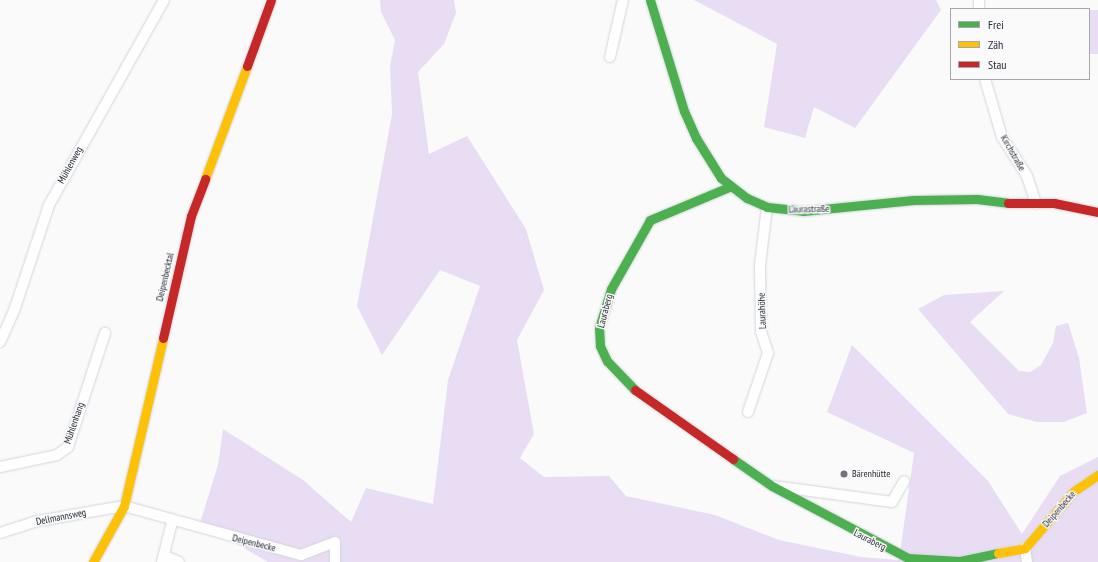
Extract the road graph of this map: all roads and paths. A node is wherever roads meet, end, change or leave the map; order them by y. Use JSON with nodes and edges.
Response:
{"nodes":[{"id":1,"x":164,"y":0,"type":"edge"},
{"id":2,"x":270,"y":0,"type":"edge"},
{"id":3,"x":623,"y":0,"type":"edge"},
{"id":4,"x":650,"y":0,"type":"edge"},
{"id":5,"x":610,"y":58,"type":"dead end"},
{"id":6,"x":985,"y":80,"type":"edge"},
{"id":7,"x":729,"y":187,"type":"junction"},
{"id":8,"x":1036,"y":204,"type":"junction"},
{"id":9,"x":767,"y":207,"type":"junction"},
{"id":10,"x":1098,"y":212,"type":"edge"},
{"id":11,"x":105,"y":333,"type":"dead end"},
{"id":12,"x":0,"y":342,"type":"edge"},
{"id":13,"x":748,"y":412,"type":"dead end"},
{"id":14,"x":0,"y":467,"type":"edge"},
{"id":15,"x":1098,"y":475,"type":"edge"},
{"id":16,"x":904,"y":481,"type":"dead end"},
{"id":17,"x":772,"y":486,"type":"junction"},
{"id":18,"x":124,"y":506,"type":"junction"},
{"id":19,"x":172,"y":522,"type":"junction"},
{"id":20,"x":0,"y":533,"type":"edge"},
{"id":21,"x":1025,"y":548,"type":"junction"},
{"id":22,"x":164,"y":559,"type":"edge"},
{"id":23,"x":93,"y":562,"type":"edge"},
{"id":24,"x":179,"y":562,"type":"edge"},
{"id":25,"x":335,"y":562,"type":"edge"},
{"id":26,"x":1027,"y":562,"type":"edge"}],
"edges":[{"from":1,"to":12,"type":"street","name":"Mühlenweg"},
{"from":2,"to":18,"type":"street","name":"Deipenbecktal"},
{"from":3,"to":5,"type":"street"},
{"from":4,"to":7,"type":"street","name":"Laurastraße"},
{"from":6,"to":8,"type":"street","name":"Kirchstraße"},
{"from":7,"to":9,"type":"street","name":"Laurastraße"},
{"from":7,"to":17,"type":"street","name":"Lauraberg"},
{"from":8,"to":9,"type":"street","name":"Laurastraße"},
{"from":8,"to":10,"type":"street","name":"Laurastraße"},
{"from":9,"to":13,"type":"street","name":"Laurahöhe"},
{"from":11,"to":14,"type":"street","name":"Mühlenhang"},
{"from":15,"to":21,"type":"street","name":"Deipenbecke"},
{"from":16,"to":17,"type":"street","name":"Lauraberg"},
{"from":17,"to":21,"type":"street","name":"Lauraberg"},
{"from":18,"to":19,"type":"street","name":"Dellmannsweg"},
{"from":18,"to":20,"type":"street","name":"Dellmannsweg"},
{"from":18,"to":23,"type":"street","name":"Deipenbecktal"},
{"from":19,"to":22,"type":"street"},
{"from":19,"to":25,"type":"street","name":"Deipenbecke"},
{"from":21,"to":26,"type":"street"},
{"from":22,"to":24,"type":"street"}]}
